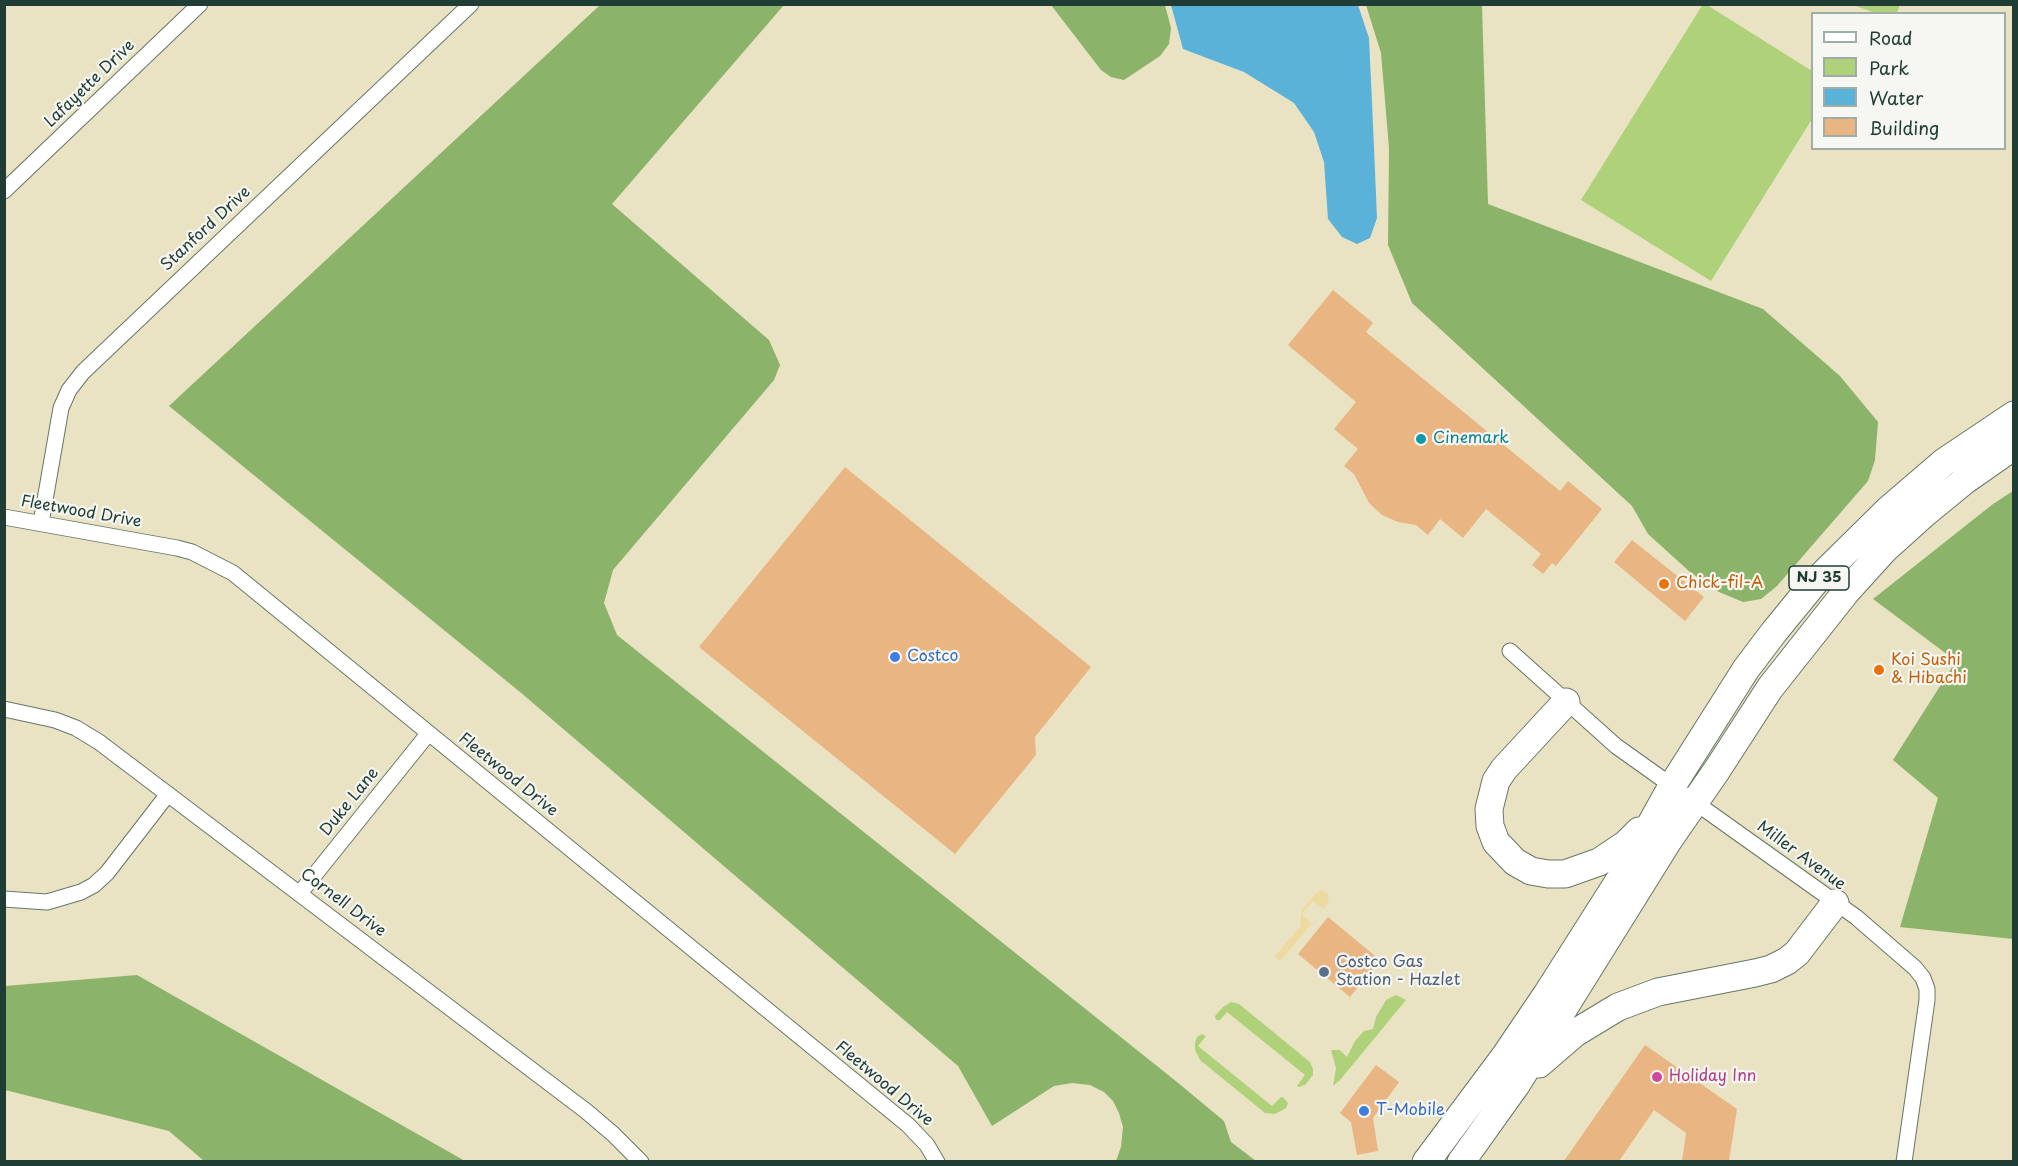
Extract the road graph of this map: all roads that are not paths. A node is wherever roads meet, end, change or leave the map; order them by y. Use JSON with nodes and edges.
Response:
{"nodes":[{"id":1,"x":200,"y":4,"type":"edge"},
{"id":2,"x":471,"y":4,"type":"edge"},
{"id":3,"x":4,"y":190,"type":"edge"},
{"id":4,"x":2013,"y":415,"type":"edge"},
{"id":5,"x":2013,"y":446,"type":"edge"},
{"id":6,"x":4,"y":517,"type":"edge"},
{"id":7,"x":41,"y":523,"type":"junction"},
{"id":8,"x":1510,"y":651,"type":"dead end"},
{"id":9,"x":1566,"y":702,"type":"junction"},
{"id":10,"x":4,"y":709,"type":"edge"},
{"id":11,"x":428,"y":734,"type":"junction"},
{"id":12,"x":1672,"y":786,"type":"junction"},
{"id":13,"x":168,"y":794,"type":"junction"},
{"id":14,"x":1695,"y":802,"type":"junction"},
{"id":15,"x":1657,"y":813,"type":"junction"},
{"id":16,"x":300,"y":893,"type":"junction"},
{"id":17,"x":4,"y":899,"type":"edge"},
{"id":18,"x":1835,"y":903,"type":"junction"},
{"id":19,"x":1516,"y":1085,"type":"junction"},
{"id":20,"x":641,"y":1161,"type":"edge"},
{"id":21,"x":937,"y":1161,"type":"edge"},
{"id":22,"x":1426,"y":1161,"type":"edge"},
{"id":23,"x":1461,"y":1161,"type":"edge"},
{"id":24,"x":1904,"y":1161,"type":"edge"}],
"edges":[{"from":1,"to":3,"type":"street","name":"Lafayette Drive"},
{"from":2,"to":7,"type":"street","name":"Stanford Drive"},
{"from":4,"to":12,"type":"highway","number":"NJ 35"},
{"from":5,"to":14,"type":"highway","number":"NJ 35"},
{"from":6,"to":7,"type":"street","name":"Fleetwood Drive"},
{"from":7,"to":11,"type":"street","name":"Fleetwood Drive"},
{"from":8,"to":9,"type":"street","name":"Miller Avenue"},
{"from":9,"to":12,"type":"street","name":"Miller Avenue"},
{"from":9,"to":15,"type":"highway"},
{"from":10,"to":13,"type":"street","name":"Cornell Drive"},
{"from":11,"to":16,"type":"street","name":"Duke Lane"},
{"from":11,"to":21,"type":"street","name":"Fleetwood Drive"},
{"from":12,"to":14,"type":"street","name":"Miller Avenue"},
{"from":12,"to":15,"type":"highway","number":"NJ 35"},
{"from":13,"to":16,"type":"street","name":"Cornell Drive"},
{"from":13,"to":17,"type":"street"},
{"from":14,"to":18,"type":"street","name":"Miller Avenue"},
{"from":14,"to":19,"type":"highway","number":"NJ 35"},
{"from":15,"to":22,"type":"highway","number":"NJ 35"},
{"from":16,"to":20,"type":"street","name":"Cornell Drive"},
{"from":18,"to":19,"type":"highway"},
{"from":18,"to":24,"type":"street","name":"Miller Avenue"},
{"from":19,"to":23,"type":"highway","number":"NJ 35"}]}
